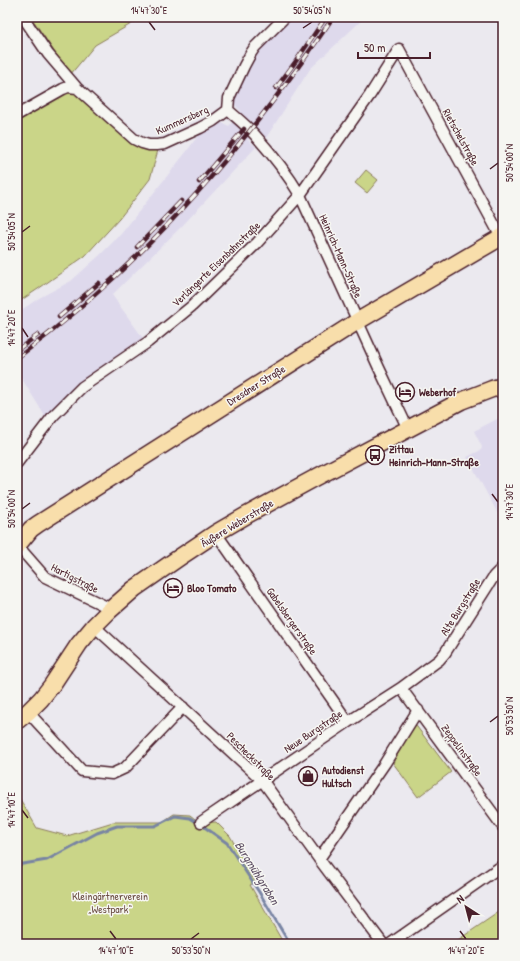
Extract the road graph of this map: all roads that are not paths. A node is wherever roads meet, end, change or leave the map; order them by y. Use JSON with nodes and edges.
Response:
{"nodes":[{"id":1,"x":23,"y":17,"type":"edge"},
{"id":2,"x":285,"y":17,"type":"edge"},
{"id":3,"x":399,"y":49,"type":"joint"},
{"id":4,"x":76,"y":88,"type":"junction"},
{"id":5,"x":228,"y":110,"type":"junction"},
{"id":6,"x":17,"y":114,"type":"edge"},
{"id":7,"x":300,"y":194,"type":"junction"},
{"id":8,"x":502,"y":236,"type":"edge"},
{"id":9,"x":358,"y":321,"type":"junction"},
{"id":10,"x":503,"y":386,"type":"edge"},
{"id":11,"x":408,"y":429,"type":"junction"},
{"id":12,"x":17,"y":463,"type":"edge"},
{"id":13,"x":216,"y":533,"type":"junction"},
{"id":14,"x":17,"y":545,"type":"edge"},
{"id":15,"x":503,"y":567,"type":"edge"},
{"id":16,"x":109,"y":611,"type":"junction"},
{"id":17,"x":94,"y":626,"type":"junction"},
{"id":18,"x":439,"y":660,"type":"joint"},
{"id":19,"x":401,"y":688,"type":"junction"},
{"id":20,"x":183,"y":707,"type":"junction"},
{"id":21,"x":418,"y":710,"type":"junction"},
{"id":22,"x":23,"y":716,"type":"edge"},
{"id":23,"x":348,"y":722,"type":"junction"},
{"id":24,"x":262,"y":780,"type":"junction"},
{"id":25,"x":201,"y":822,"type":"dead end"},
{"id":26,"x":503,"y":827,"type":"edge"},
{"id":27,"x":319,"y":859,"type":"junction"},
{"id":28,"x":503,"y":865,"type":"edge"},
{"id":29,"x":383,"y":944,"type":"edge"},
{"id":30,"x":390,"y":944,"type":"edge"}],
"edges":[{"from":1,"to":4,"type":"street","name":"Kummersberg"},
{"from":2,"to":5,"type":"street"},
{"from":3,"to":7,"type":"street","name":"Verlängerte Eisenbahnstraße"},
{"from":3,"to":8,"type":"street","name":"Rietschelstraße"},
{"from":4,"to":5,"type":"street","name":"Kummersberg"},
{"from":4,"to":6,"type":"street"},
{"from":5,"to":7,"type":"street","name":"Heinrich-Mann-Straße"},
{"from":7,"to":9,"type":"street","name":"Heinrich-Mann-Straße"},
{"from":7,"to":12,"type":"street","name":"Verlängerte Eisenbahnstraße"},
{"from":8,"to":9,"type":"main road","name":"Dresdner Straße"},
{"from":9,"to":11,"type":"street","name":"Heinrich-Mann-Straße"},
{"from":9,"to":14,"type":"main road","name":"Dresdner Straße"},
{"from":10,"to":11,"type":"main road","name":"Äußere Weberstraße"},
{"from":11,"to":13,"type":"main road","name":"Äußere Weberstraße"},
{"from":13,"to":16,"type":"main road","name":"Äußere Weberstraße"},
{"from":13,"to":23,"type":"street","name":"Gabelsbergerstraße"},
{"from":14,"to":16,"type":"street","name":"Hartigstraße"},
{"from":15,"to":18,"type":"street","name":"Alte Burgstraße"},
{"from":16,"to":17,"type":"main road","name":"Äußere Weberstraße"},
{"from":17,"to":20,"type":"street","name":"Pescheckstraße"},
{"from":17,"to":22,"type":"main road","name":"Äußere Weberstraße"},
{"from":18,"to":19,"type":"street","name":"Neue Burgstraße"},
{"from":19,"to":21,"type":"street","name":"Zeppelinstraße"},
{"from":19,"to":23,"type":"street","name":"Neue Burgstraße"},
{"from":20,"to":22,"type":"street"},
{"from":20,"to":24,"type":"street","name":"Pescheckstraße"},
{"from":21,"to":26,"type":"street","name":"Zeppelinstraße"},
{"from":21,"to":27,"type":"street"},
{"from":23,"to":24,"type":"street","name":"Neue Burgstraße"},
{"from":24,"to":25,"type":"street","name":"Neue Burgstraße"},
{"from":24,"to":27,"type":"street","name":"Pescheckstraße"},
{"from":27,"to":29,"type":"street","name":"Pescheckstraße"},
{"from":28,"to":30,"type":"street"}]}
